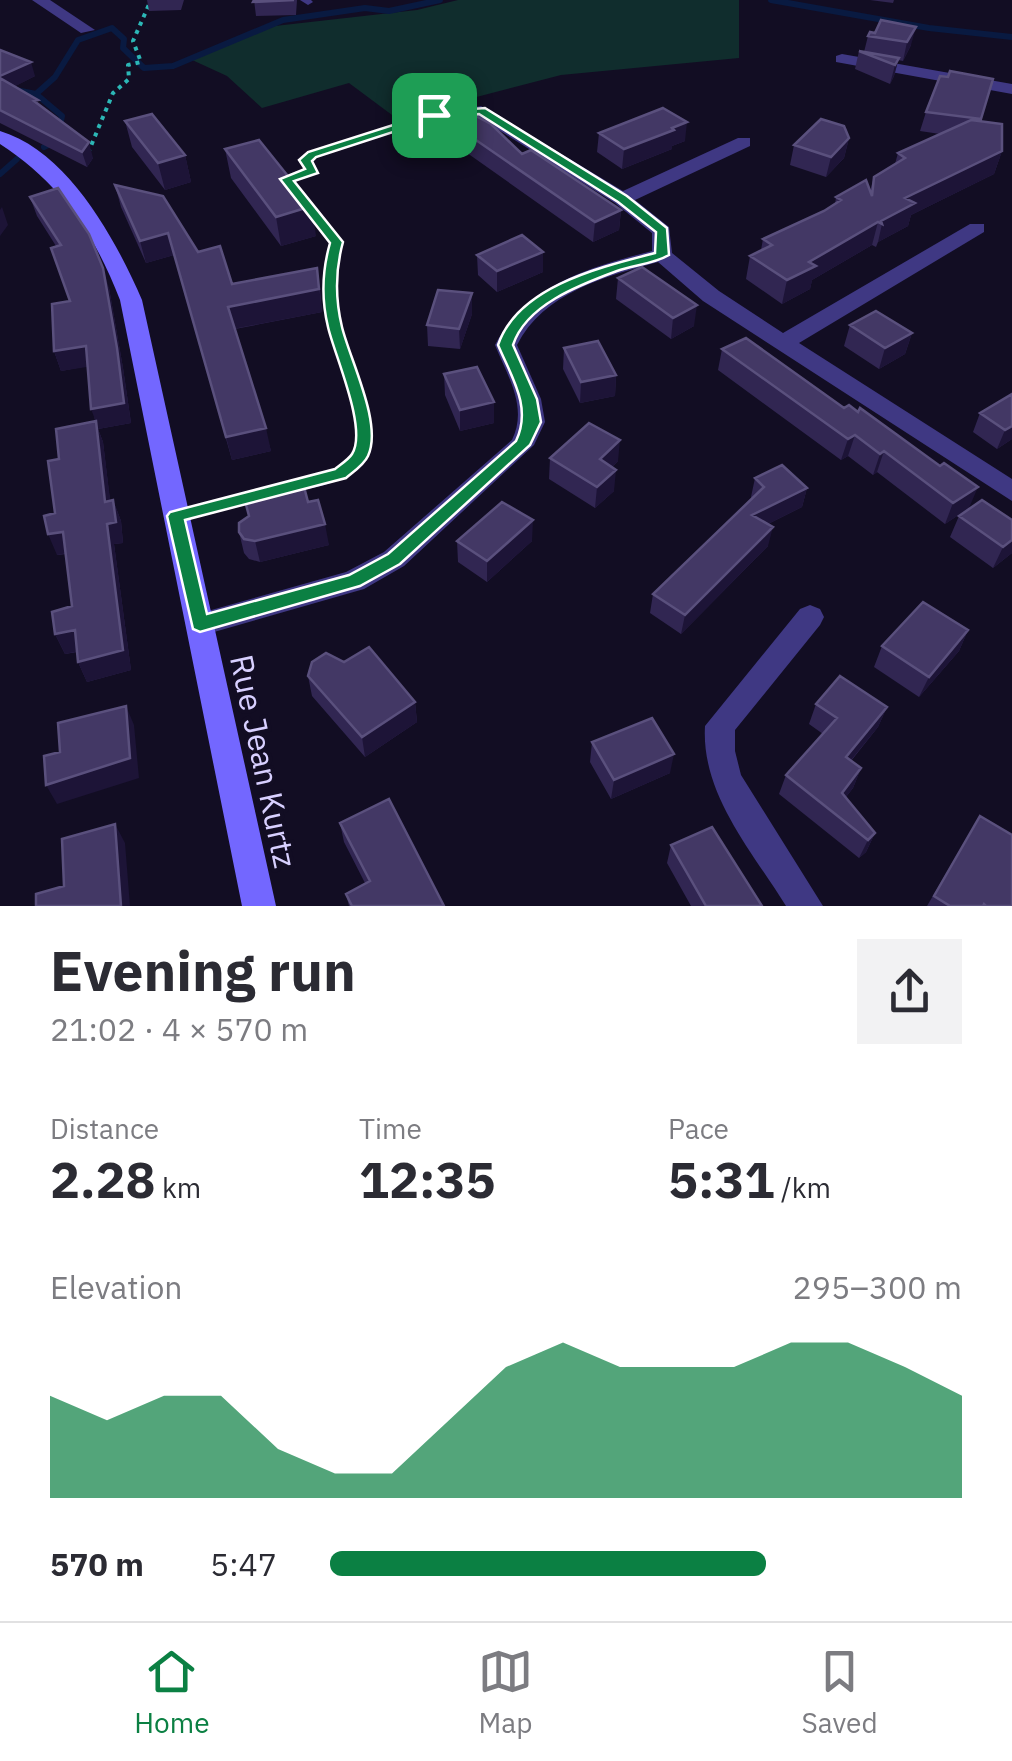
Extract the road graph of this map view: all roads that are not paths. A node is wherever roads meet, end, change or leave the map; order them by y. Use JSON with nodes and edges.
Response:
{"nodes":[{"id":1,"x":40,"y":0,"type":"edge"},
{"id":2,"x":87,"y":30,"type":"dead end"},
{"id":3,"x":842,"y":59,"type":"dead end"},
{"id":4,"x":1012,"y":90,"type":"edge"},
{"id":5,"x":481,"y":111,"type":"road end"},
{"id":6,"x":744,"y":142,"type":"dead end"},
{"id":7,"x":4,"y":145,"type":"edge"},
{"id":8,"x":286,"y":179,"type":"edge"},
{"id":9,"x":622,"y":199,"type":"junction"},
{"id":10,"x":976,"y":228,"type":"dead end"},
{"id":11,"x":662,"y":255,"type":"junction"},
{"id":12,"x":782,"y":343,"type":"junction"},
{"id":13,"x":1012,"y":492,"type":"edge"},
{"id":14,"x":176,"y":516,"type":"junction"},
{"id":15,"x":810,"y":617,"type":"dead end"},
{"id":16,"x":200,"y":624,"type":"junction"},
{"id":17,"x":807,"y":905,"type":"edge"},
{"id":18,"x":259,"y":906,"type":"edge"}],
"edges":[{"from":1,"to":2,"type":"street"},
{"from":3,"to":4,"type":"street"},
{"from":5,"to":9,"type":"street"},
{"from":6,"to":9,"type":"street"},
{"from":7,"to":14,"type":"main road","name":"Rue Jean Kurtz"},
{"from":8,"to":14,"type":"lane"},
{"from":9,"to":11,"type":"street"},
{"from":10,"to":12,"type":"street"},
{"from":11,"to":12,"type":"street"},
{"from":11,"to":16,"type":"street"},
{"from":12,"to":13,"type":"street"},
{"from":14,"to":16,"type":"main road","name":"Rue Jean Kurtz"},
{"from":15,"to":17,"type":"street"},
{"from":16,"to":18,"type":"main road","name":"Rue Jean Kurtz"}]}
